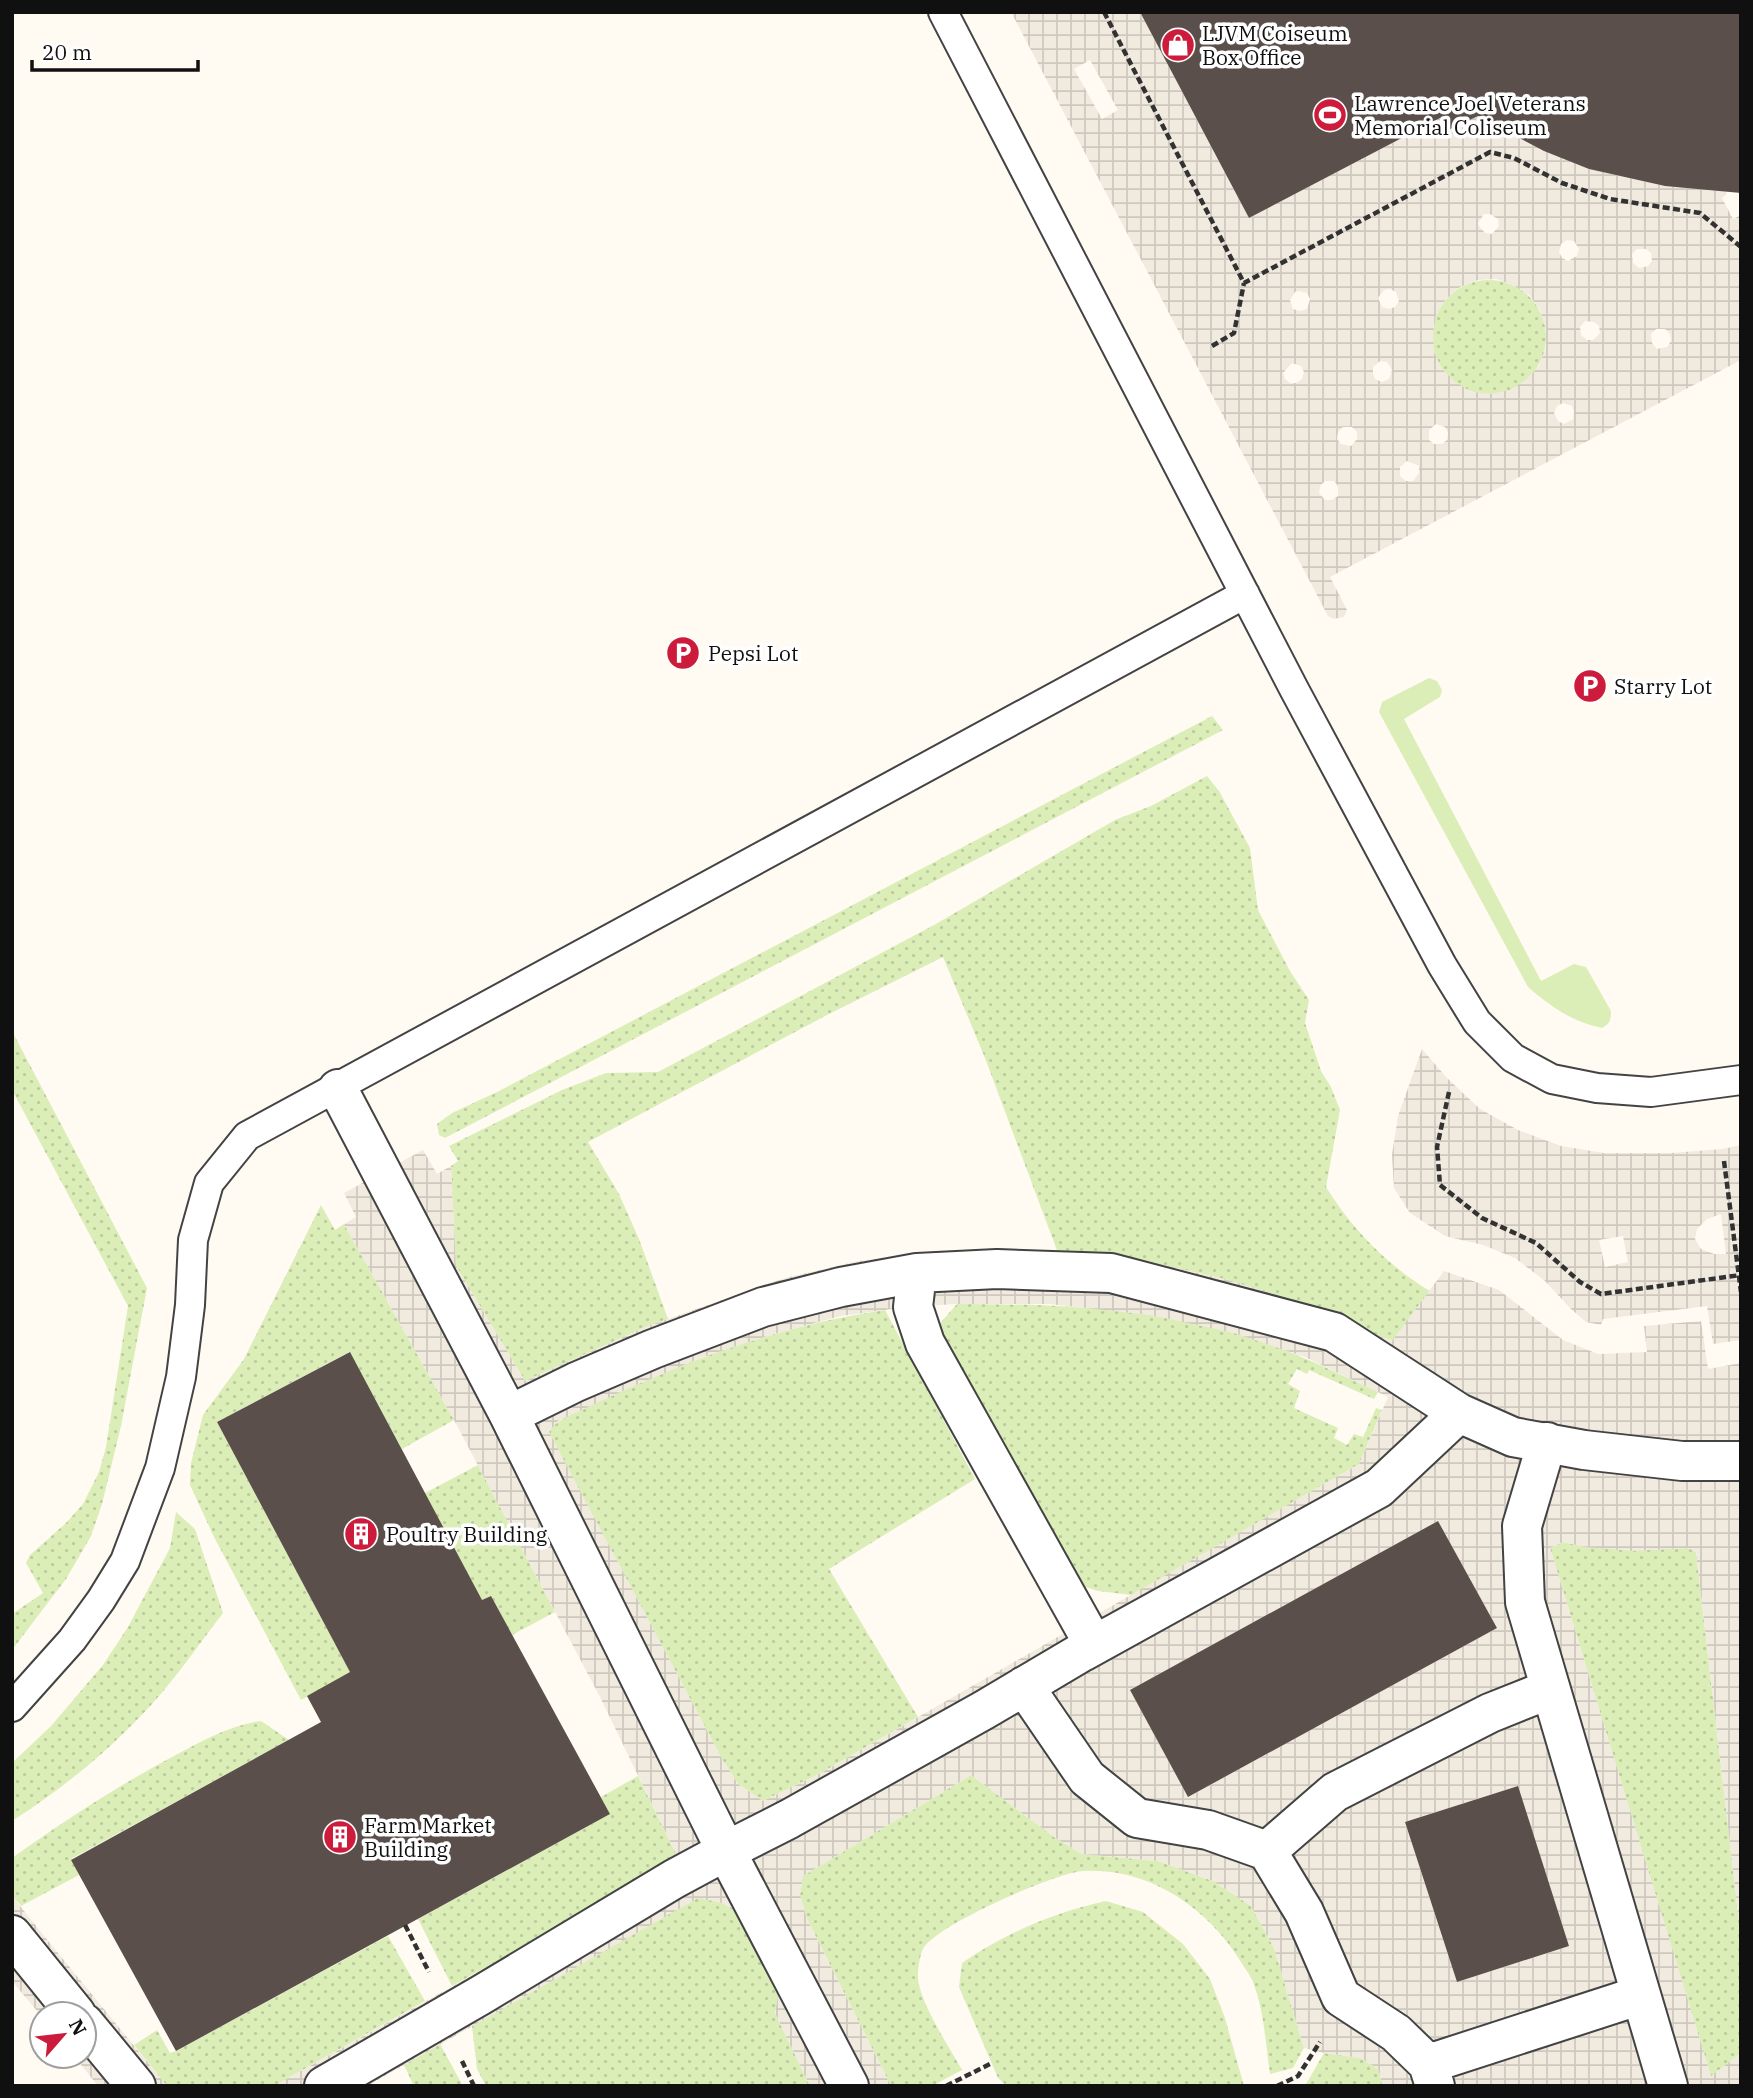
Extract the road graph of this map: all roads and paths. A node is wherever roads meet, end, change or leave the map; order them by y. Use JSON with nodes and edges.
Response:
{"nodes":[{"id":1,"x":943,"y":12,"type":"edge"},
{"id":2,"x":1104,"y":12,"type":"edge"},
{"id":3,"x":1741,"y":247,"type":"edge"},
{"id":4,"x":1244,"y":283,"type":"junction"},
{"id":5,"x":1212,"y":346,"type":"dead end"},
{"id":6,"x":1245,"y":594,"type":"junction"},
{"id":7,"x":1741,"y":1080,"type":"edge"},
{"id":8,"x":338,"y":1088,"type":"junction"},
{"id":9,"x":1449,"y":1092,"type":"dead end"},
{"id":10,"x":1724,"y":1161,"type":"dead end"},
{"id":11,"x":917,"y":1273,"type":"junction"},
{"id":12,"x":1740,"y":1275,"type":"edge"},
{"id":13,"x":1741,"y":1292,"type":"edge"},
{"id":14,"x":1459,"y":1413,"type":"junction"},
{"id":15,"x":509,"y":1415,"type":"junction"},
{"id":16,"x":1546,"y":1442,"type":"junction"},
{"id":17,"x":1741,"y":1461,"type":"edge"},
{"id":18,"x":1094,"y":1646,"type":"junction"},
{"id":19,"x":1024,"y":1686,"type":"junction"},
{"id":20,"x":1550,"y":1689,"type":"junction"},
{"id":21,"x":12,"y":1707,"type":"edge"},
{"id":22,"x":1267,"y":1851,"type":"junction"},
{"id":23,"x":726,"y":1852,"type":"junction"},
{"id":24,"x":12,"y":1935,"type":"edge"},
{"id":25,"x":1641,"y":1995,"type":"junction"},
{"id":26,"x":1341,"y":1997,"type":"junction"},
{"id":27,"x":65,"y":2000,"type":"edge"},
{"id":28,"x":98,"y":2040,"type":"edge"},
{"id":29,"x":990,"y":2064,"type":"dead end"},
{"id":30,"x":1432,"y":2075,"type":"edge"},
{"id":31,"x":136,"y":2086,"type":"edge"},
{"id":32,"x":324,"y":2086,"type":"edge"},
{"id":33,"x":849,"y":2086,"type":"edge"},
{"id":34,"x":946,"y":2086,"type":"edge"},
{"id":35,"x":1278,"y":2086,"type":"edge"},
{"id":36,"x":1668,"y":2086,"type":"edge"}],
"edges":[{"from":1,"to":6,"type":"lane"},
{"from":2,"to":4,"type":"path"},
{"from":3,"to":4,"type":"path"},
{"from":4,"to":5,"type":"path"},
{"from":6,"to":7,"type":"lane"},
{"from":6,"to":8,"type":"lane"},
{"from":8,"to":15,"type":"street"},
{"from":8,"to":21,"type":"lane"},
{"from":9,"to":12,"type":"path"},
{"from":10,"to":12,"type":"path"},
{"from":11,"to":14,"type":"street"},
{"from":11,"to":15,"type":"street"},
{"from":11,"to":18,"type":"street"},
{"from":12,"to":13,"type":"path"},
{"from":14,"to":16,"type":"street"},
{"from":14,"to":18,"type":"street"},
{"from":15,"to":23,"type":"street"},
{"from":16,"to":17,"type":"street"},
{"from":16,"to":20,"type":"street"},
{"from":18,"to":19,"type":"street"},
{"from":19,"to":22,"type":"street"},
{"from":19,"to":23,"type":"street"},
{"from":20,"to":22,"type":"street"},
{"from":20,"to":25,"type":"street"},
{"from":22,"to":26,"type":"street"},
{"from":23,"to":32,"type":"street"},
{"from":23,"to":33,"type":"street"},
{"from":24,"to":27,"type":"street"},
{"from":25,"to":30,"type":"street"},
{"from":25,"to":36,"type":"street"},
{"from":26,"to":30,"type":"street"},
{"from":26,"to":35,"type":"path"},
{"from":28,"to":31,"type":"street"},
{"from":29,"to":34,"type":"path"}]}
